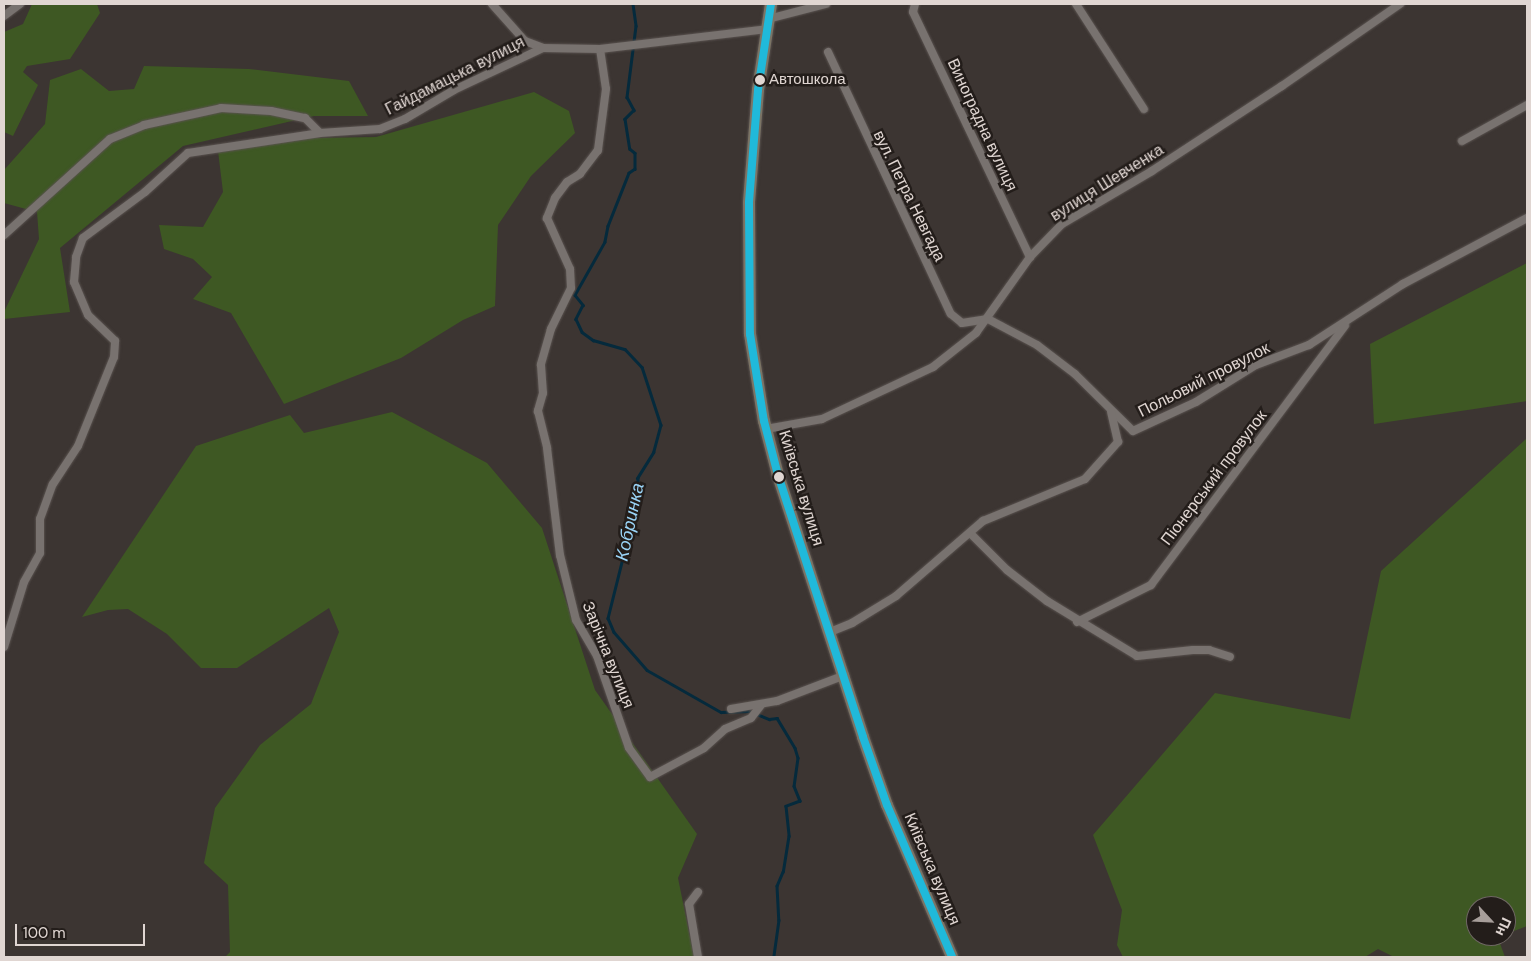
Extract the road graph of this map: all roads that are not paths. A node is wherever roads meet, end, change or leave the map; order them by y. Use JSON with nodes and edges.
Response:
{"nodes":[{"id":1,"x":20,"y":4,"type":"edge"},
{"id":2,"x":492,"y":4,"type":"edge"},
{"id":3,"x":771,"y":4,"type":"edge"},
{"id":4,"x":826,"y":4,"type":"edge"},
{"id":5,"x":915,"y":4,"type":"edge"},
{"id":6,"x":1076,"y":4,"type":"edge"},
{"id":7,"x":1400,"y":4,"type":"edge"},
{"id":8,"x":4,"y":16,"type":"edge"},
{"id":9,"x":768,"y":24,"type":"junction"},
{"id":10,"x":543,"y":48,"type":"junction"},
{"id":11,"x":600,"y":50,"type":"junction"},
{"id":12,"x":828,"y":52,"type":"dead end"},
{"id":13,"x":1527,"y":105,"type":"edge"},
{"id":14,"x":1144,"y":109,"type":"dead end"},
{"id":15,"x":320,"y":133,"type":"junction"},
{"id":16,"x":1462,"y":141,"type":"dead end"},
{"id":17,"x":1527,"y":218,"type":"edge"},
{"id":18,"x":4,"y":235,"type":"edge"},
{"id":19,"x":1030,"y":257,"type":"junction"},
{"id":20,"x":988,"y":319,"type":"junction"},
{"id":21,"x":1348,"y":322,"type":"junction"},
{"id":22,"x":1111,"y":412,"type":"junction"},
{"id":23,"x":766,"y":429,"type":"junction"},
{"id":24,"x":970,"y":533,"type":"junction"},
{"id":25,"x":1077,"y":622,"type":"junction"},
{"id":26,"x":830,"y":632,"type":"junction"},
{"id":27,"x":4,"y":647,"type":"edge"},
{"id":28,"x":1230,"y":657,"type":"dead end"},
{"id":29,"x":845,"y":674,"type":"junction"},
{"id":30,"x":759,"y":708,"type":"junction"},
{"id":31,"x":731,"y":709,"type":"dead end"},
{"id":32,"x":698,"y":892,"type":"dead end"},
{"id":33,"x":698,"y":957,"type":"edge"},
{"id":34,"x":952,"y":957,"type":"edge"}],
"edges":[{"from":1,"to":8,"type":"street"},
{"from":2,"to":10,"type":"street","name":"Гайдамацька вулиця"},
{"from":3,"to":9,"type":"main road","name":"Київська вулиця"},
{"from":4,"to":9,"type":"street","name":"Гайдамацька вулиця"},
{"from":5,"to":19,"type":"street","name":"Виноградна вулиця"},
{"from":6,"to":14,"type":"street"},
{"from":7,"to":19,"type":"street","name":"вулиця Шевченка"},
{"from":9,"to":11,"type":"street","name":"Гайдамацька вулиця"},
{"from":9,"to":23,"type":"main road","name":"Київська вулиця"},
{"from":10,"to":11,"type":"street","name":"Гайдамацька вулиця"},
{"from":10,"to":15,"type":"street","name":"Гайдамацька вулиця"},
{"from":11,"to":30,"type":"street","name":"Зарічна вулиця"},
{"from":12,"to":20,"type":"street","name":"вул. Петра Невгада"},
{"from":13,"to":16,"type":"street"},
{"from":15,"to":18,"type":"street"},
{"from":15,"to":27,"type":"street","name":"Гайдамацька вулиця"},
{"from":17,"to":21,"type":"street","name":"Польовий провулок"},
{"from":19,"to":20,"type":"street","name":"вулиця Шевченка"},
{"from":20,"to":22,"type":"street","name":"Польовий провулок"},
{"from":20,"to":23,"type":"street","name":"вулиця Шевченка"},
{"from":21,"to":22,"type":"street","name":"Польовий провулок"},
{"from":21,"to":25,"type":"street","name":"Піонерський провулок"},
{"from":22,"to":24,"type":"street"},
{"from":23,"to":26,"type":"main road","name":"Київська вулиця"},
{"from":24,"to":25,"type":"street"},
{"from":24,"to":26,"type":"street"},
{"from":25,"to":28,"type":"street"},
{"from":26,"to":29,"type":"main road","name":"Київська вулиця"},
{"from":29,"to":30,"type":"street"},
{"from":29,"to":34,"type":"main road","name":"Київська вулиця"},
{"from":30,"to":31,"type":"street"},
{"from":32,"to":33,"type":"street"}]}
